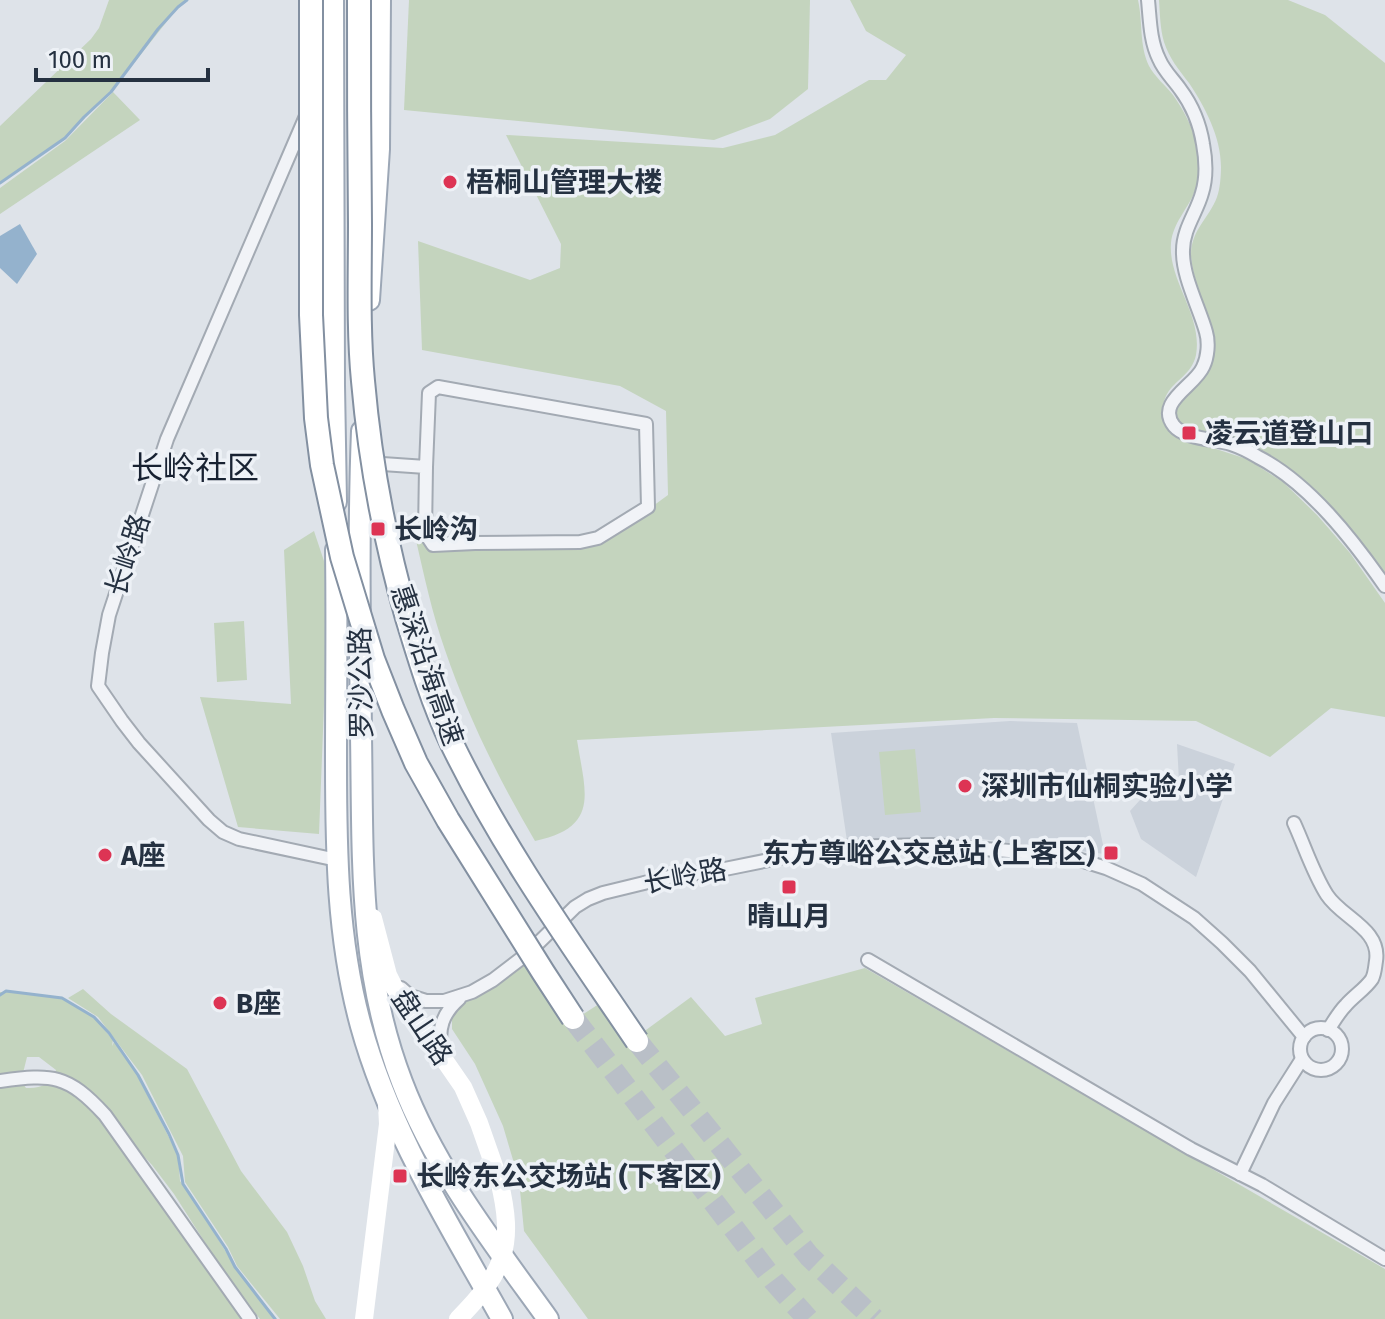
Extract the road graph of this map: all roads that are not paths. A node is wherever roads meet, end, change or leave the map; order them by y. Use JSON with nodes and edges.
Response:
{"nodes":[{"id":1,"x":311,"y":0,"type":"edge"},
{"id":2,"x":333,"y":0,"type":"edge"},
{"id":3,"x":359,"y":0,"type":"edge"},
{"id":4,"x":380,"y":0,"type":"edge"},
{"id":5,"x":1148,"y":0,"type":"edge"},
{"id":6,"x":333,"y":55,"type":"junction"},
{"id":7,"x":361,"y":463,"type":"junction"},
{"id":8,"x":426,"y":467,"type":"junction"},
{"id":9,"x":1385,"y":586,"type":"edge"},
{"id":10,"x":1294,"y":823,"type":"dead end"},
{"id":11,"x":337,"y":860,"type":"junction"},
{"id":12,"x":363,"y":867,"type":"junction"},
{"id":13,"x":868,"y":960,"type":"dead end"},
{"id":14,"x":386,"y":966,"type":"junction"},
{"id":15,"x":465,"y":995,"type":"junction"},
{"id":16,"x":573,"y":1018,"type":"tunnel mouth"},
{"id":17,"x":1328,"y":1030,"type":"junction"},
{"id":18,"x":1304,"y":1037,"type":"junction"},
{"id":19,"x":637,"y":1041,"type":"tunnel mouth"},
{"id":20,"x":1302,"y":1059,"type":"junction"},
{"id":21,"x":457,"y":1079,"type":"junction"},
{"id":22,"x":0,"y":1081,"type":"edge"},
{"id":23,"x":386,"y":1098,"type":"junction"},
{"id":24,"x":1240,"y":1174,"type":"junction"},
{"id":25,"x":1385,"y":1259,"type":"edge"},
{"id":26,"x":364,"y":1318,"type":"edge"},
{"id":27,"x":250,"y":1319,"type":"edge"},
{"id":28,"x":458,"y":1319,"type":"edge"},
{"id":29,"x":502,"y":1319,"type":"edge"},
{"id":30,"x":548,"y":1319,"type":"edge"}],
"edges":[{"from":1,"to":16,"type":"highway","name":"惠深沿海高速","bridge":true},
{"from":2,"to":6,"type":"main road","name":"罗沙公路"},
{"from":3,"to":19,"type":"highway","name":"惠深沿海高速","bridge":true},
{"from":4,"to":7,"type":"main road","name":"罗沙公路"},
{"from":5,"to":9,"type":"street"},
{"from":6,"to":11,"type":"main road","name":"罗沙公路"},
{"from":6,"to":11,"type":"street","name":"长岭路"},
{"from":7,"to":8,"type":"street"},
{"from":7,"to":12,"type":"main road","name":"罗沙公路"},
{"from":8,"to":8,"type":"street"},
{"from":10,"to":17,"type":"street"},
{"from":11,"to":23,"type":"main road","name":"罗沙公路"},
{"from":12,"to":14,"type":"main road","name":"盘山路"},
{"from":12,"to":30,"type":"main road","name":"罗沙公路"},
{"from":13,"to":24,"type":"street"},
{"from":14,"to":15,"type":"street","name":"长岭路"},
{"from":14,"to":21,"type":"main road","name":"盘山路"},
{"from":15,"to":18,"type":"street","name":"长岭路"},
{"from":15,"to":21,"type":"street","name":"长岭路"},
{"from":17,"to":18,"type":"street"},
{"from":17,"to":20,"type":"street"},
{"from":18,"to":20,"type":"street"},
{"from":20,"to":24,"type":"street"},
{"from":21,"to":28,"type":"main road","name":"盘山路","bridge":true},
{"from":22,"to":27,"type":"street"},
{"from":23,"to":26,"type":"main road"},
{"from":23,"to":29,"type":"main road","name":"罗沙公路"},
{"from":24,"to":25,"type":"street"}]}
